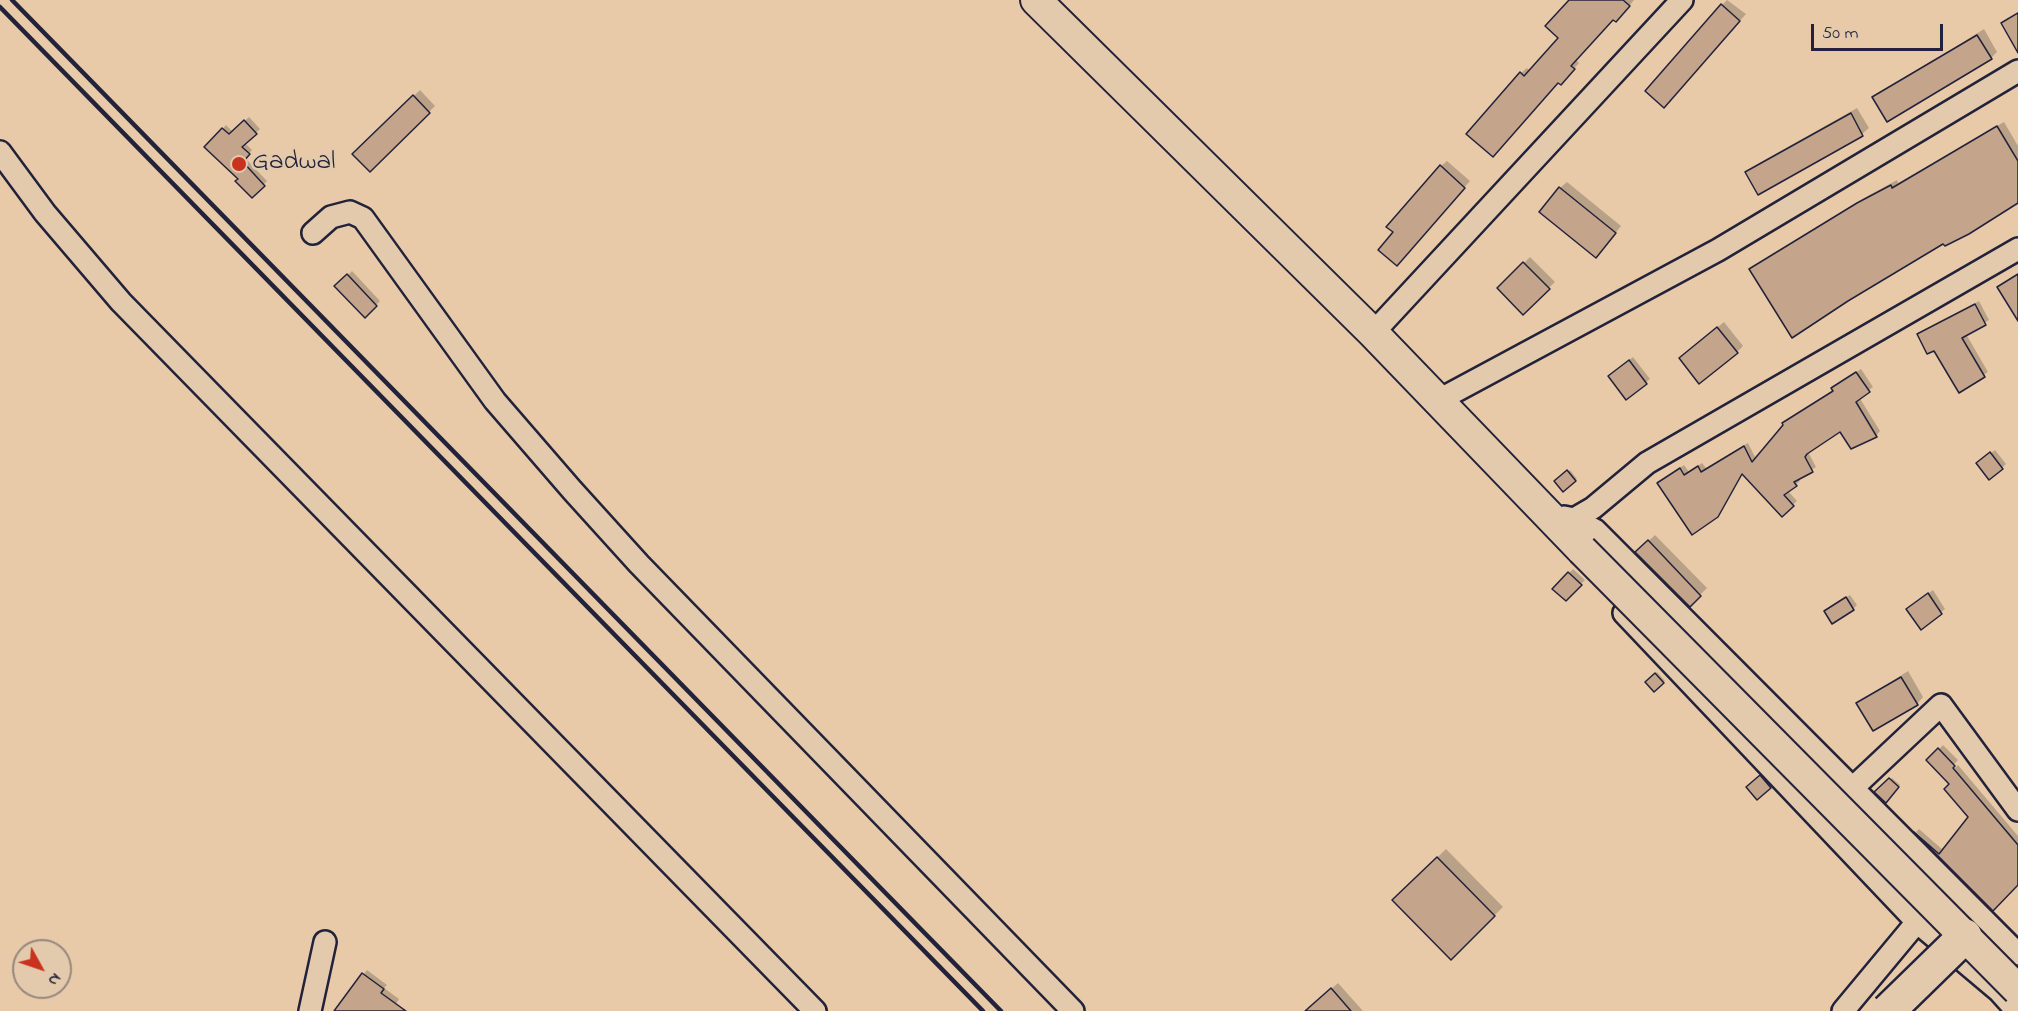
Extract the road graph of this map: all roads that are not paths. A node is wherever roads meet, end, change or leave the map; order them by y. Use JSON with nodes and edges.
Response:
{"nodes":[{"id":1,"x":1036,"y":0,"type":"edge"},
{"id":2,"x":1682,"y":0,"type":"edge"},
{"id":3,"x":2018,"y":71,"type":"edge"},
{"id":4,"x":0,"y":152,"type":"edge"},
{"id":5,"x":313,"y":233,"type":"dead end"},
{"id":6,"x":2018,"y":249,"type":"edge"},
{"id":7,"x":1373,"y":333,"type":"junction"},
{"id":8,"x":1439,"y":400,"type":"junction"},
{"id":9,"x":1560,"y":516,"type":"junction"},
{"id":10,"x":1852,"y":789,"type":"junction"},
{"id":11,"x":2016,"y":803,"type":"edge"},
{"id":12,"x":1821,"y":820,"type":"junction"},
{"id":13,"x":1917,"y":922,"type":"junction"},
{"id":14,"x":1965,"y":936,"type":"junction"},
{"id":15,"x":325,"y":942,"type":"dead end"},
{"id":16,"x":2018,"y":954,"type":"edge"},
{"id":17,"x":2018,"y":980,"type":"edge"},
{"id":18,"x":2008,"y":990,"type":"edge"},
{"id":19,"x":310,"y":1011,"type":"edge"},
{"id":20,"x":815,"y":1011,"type":"edge"},
{"id":21,"x":1073,"y":1011,"type":"edge"},
{"id":22,"x":1843,"y":1011,"type":"edge"},
{"id":23,"x":1888,"y":1011,"type":"edge"},
{"id":24,"x":2017,"y":1011,"type":"edge"}],
"edges":[{"from":1,"to":7,"type":"main road"},
{"from":2,"to":7,"type":"street"},
{"from":3,"to":8,"type":"street"},
{"from":4,"to":20,"type":"street"},
{"from":5,"to":21,"type":"street"},
{"from":6,"to":9,"type":"street"},
{"from":7,"to":8,"type":"main road"},
{"from":8,"to":9,"type":"main road"},
{"from":9,"to":10,"type":"street"},
{"from":9,"to":12,"type":"street"},
{"from":9,"to":14,"type":"main road","bridge":true},
{"from":10,"to":11,"type":"street"},
{"from":10,"to":12,"type":"street"},
{"from":10,"to":16,"type":"street"},
{"from":12,"to":13,"type":"street"},
{"from":13,"to":18,"type":"street"},
{"from":13,"to":22,"type":"street"},
{"from":14,"to":18,"type":"main road","bridge":true},
{"from":14,"to":23,"type":"main road","bridge":true},
{"from":15,"to":19,"type":"street"},
{"from":17,"to":18,"type":"street"},
{"from":18,"to":24,"type":"street"}]}
